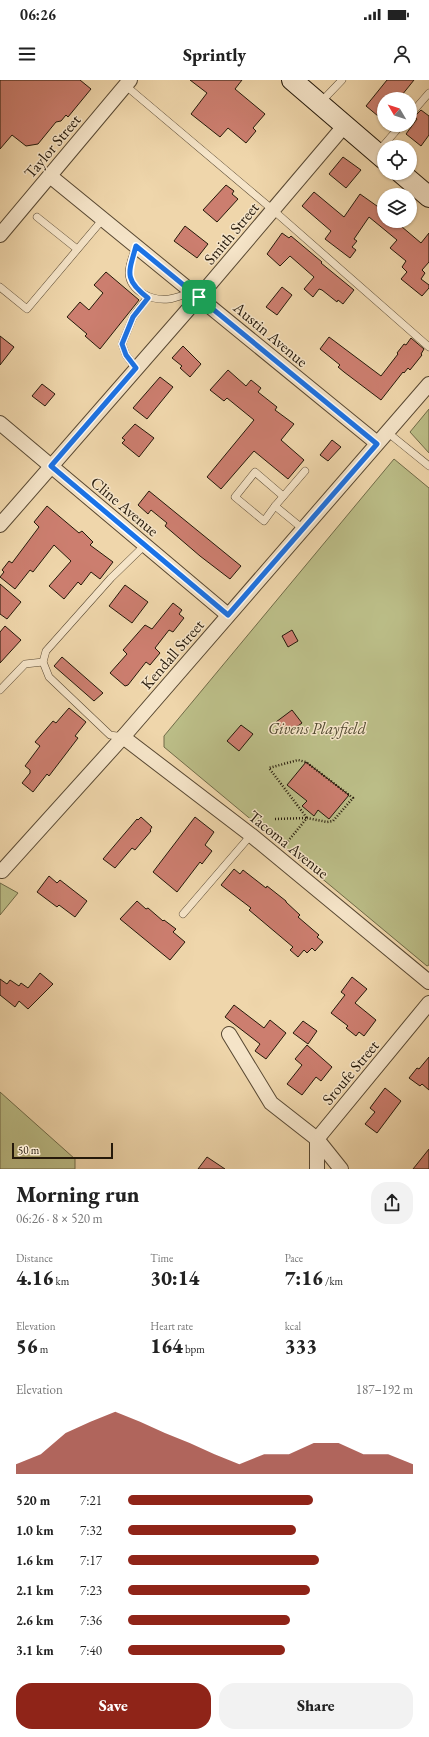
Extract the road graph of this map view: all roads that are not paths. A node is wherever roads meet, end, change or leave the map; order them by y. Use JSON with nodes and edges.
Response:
{"nodes":[{"id":1,"x":292,"y":80,"type":"edge"},
{"id":2,"x":342,"y":80,"type":"edge"},
{"id":3,"x":128,"y":83,"type":"edge"},
{"id":4,"x":429,"y":93,"type":"edge"},
{"id":5,"x":320,"y":104,"type":"junction"},
{"id":6,"x":417,"y":107,"type":"edge"},
{"id":7,"x":345,"y":125,"type":"junction"},
{"id":8,"x":377,"y":153,"type":"edge"},
{"id":9,"x":50,"y":176,"type":"junction"},
{"id":10,"x":409,"y":180,"type":"edge"},
{"id":11,"x":429,"y":197,"type":"edge"},
{"id":12,"x":273,"y":210,"type":"junction"},
{"id":13,"x":37,"y":217,"type":"dead end"},
{"id":14,"x":103,"y":219,"type":"junction"},
{"id":15,"x":0,"y":235,"type":"edge"},
{"id":16,"x":136,"y":246,"type":"junction"},
{"id":17,"x":77,"y":249,"type":"junction"},
{"id":18,"x":0,"y":287,"type":"edge"},
{"id":19,"x":196,"y":294,"type":"junction"},
{"id":20,"x":148,"y":298,"type":"junction"},
{"id":21,"x":429,"y":347,"type":"edge"},
{"id":22,"x":136,"y":368,"type":"junction"},
{"id":23,"x":429,"y":384,"type":"edge"},
{"id":24,"x":0,"y":423,"type":"edge"},
{"id":25,"x":387,"y":432,"type":"junction"},
{"id":26,"x":377,"y":444,"type":"junction"},
{"id":27,"x":51,"y":466,"type":"junction"},
{"id":28,"x":429,"y":466,"type":"edge"},
{"id":29,"x":305,"y":471,"type":"dead end"},
{"id":30,"x":283,"y":496,"type":"junction"},
{"id":31,"x":275,"y":506,"type":"junction"},
{"id":32,"x":0,"y":525,"type":"edge"},
{"id":33,"x":303,"y":529,"type":"junction"},
{"id":34,"x":145,"y":545,"type":"junction"},
{"id":35,"x":228,"y":615,"type":"junction"},
{"id":36,"x":43,"y":662,"type":"junction"},
{"id":37,"x":0,"y":690,"type":"edge"},
{"id":38,"x":123,"y":737,"type":"junction"},
{"id":39,"x":251,"y":834,"type":"junction"},
{"id":40,"x":2,"y":871,"type":"dead end"},
{"id":41,"x":183,"y":914,"type":"dead end"},
{"id":42,"x":429,"y":982,"type":"edge"},
{"id":43,"x":429,"y":1004,"type":"edge"},
{"id":44,"x":229,"y":1034,"type":"dead end"},
{"id":45,"x":317,"y":1139,"type":"junction"},
{"id":46,"x":317,"y":1169,"type":"edge"},
{"id":47,"x":341,"y":1169,"type":"edge"}],
"edges":[{"from":1,"to":5,"type":"main road"},
{"from":2,"to":5,"type":"lane"},
{"from":3,"to":9,"type":"street","name":"Taylor Street"},
{"from":3,"to":12,"type":"lane"},
{"from":4,"to":6,"type":"lane"},
{"from":5,"to":7,"type":"main road"},
{"from":7,"to":8,"type":"main road"},
{"from":7,"to":12,"type":"street","name":"Smith Street"},
{"from":9,"to":14,"type":"street","name":"Austin Avenue"},
{"from":9,"to":15,"type":"street","name":"Taylor Street"},
{"from":10,"to":11,"type":"main road"},
{"from":12,"to":19,"type":"street","name":"Smith Street"},
{"from":12,"to":21,"type":"lane"},
{"from":13,"to":17,"type":"lane"},
{"from":14,"to":16,"type":"street","name":"Austin Avenue"},
{"from":14,"to":17,"type":"lane"},
{"from":16,"to":19,"type":"street","name":"Austin Avenue"},
{"from":16,"to":20,"type":"lane"},
{"from":17,"to":18,"type":"lane"},
{"from":19,"to":20,"type":"lane"},
{"from":19,"to":22,"type":"street","name":"Smith Street"},
{"from":19,"to":26,"type":"street","name":"Austin Avenue"},
{"from":20,"to":22,"type":"lane"},
{"from":22,"to":27,"type":"street","name":"Smith Street"},
{"from":23,"to":25,"type":"street","name":"Kendall Street"},
{"from":24,"to":27,"type":"street","name":"Cline Avenue"},
{"from":25,"to":26,"type":"street","name":"Kendall Street"},
{"from":25,"to":28,"type":"lane"},
{"from":26,"to":33,"type":"street","name":"Kendall Street"},
{"from":27,"to":32,"type":"street","name":"Smith Street"},
{"from":27,"to":34,"type":"street","name":"Cline Avenue"},
{"from":29,"to":30,"type":"lane"},
{"from":30,"to":31,"type":"lane"},
{"from":30,"to":31,"type":"lane"},
{"from":31,"to":33,"type":"lane"},
{"from":33,"to":35,"type":"street","name":"Kendall Street"},
{"from":34,"to":35,"type":"street","name":"Cline Avenue"},
{"from":34,"to":36,"type":"lane"},
{"from":35,"to":38,"type":"street","name":"Kendall Street"},
{"from":36,"to":37,"type":"lane"},
{"from":36,"to":38,"type":"lane"},
{"from":38,"to":39,"type":"street","name":"Tacoma Avenue"},
{"from":38,"to":40,"type":"street","name":"Kendall Street"},
{"from":39,"to":41,"type":"lane"},
{"from":39,"to":42,"type":"street","name":"Tacoma Avenue"},
{"from":43,"to":45,"type":"street","name":"Sroufe Street"},
{"from":44,"to":45,"type":"street"},
{"from":45,"to":46,"type":"street"},
{"from":45,"to":47,"type":"street"}]}
